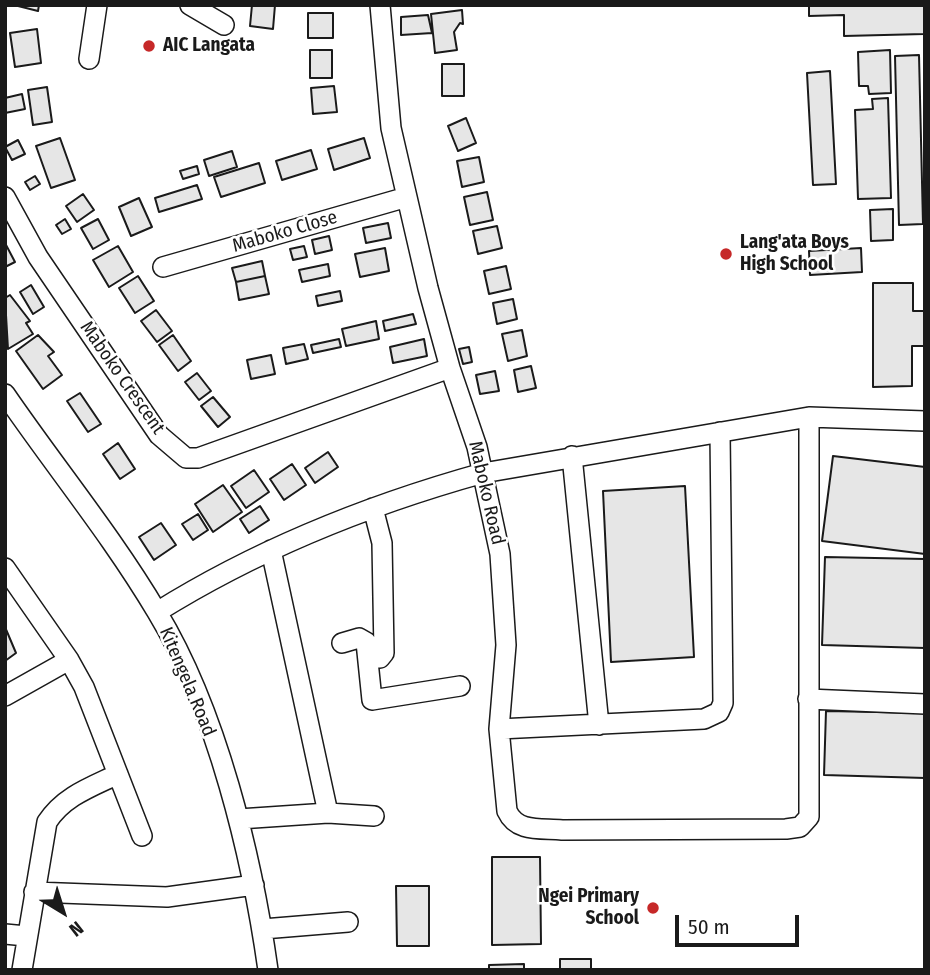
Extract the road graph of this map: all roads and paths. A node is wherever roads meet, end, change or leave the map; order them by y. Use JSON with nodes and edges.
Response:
{"nodes":[{"id":1,"x":97,"y":5,"type":"edge"},
{"id":2,"x":190,"y":5,"type":"edge"},
{"id":3,"x":380,"y":5,"type":"edge"},
{"id":4,"x":224,"y":25,"type":"dead end"},
{"id":5,"x":89,"y":59,"type":"dead end"},
{"id":6,"x":5,"y":197,"type":"edge"},
{"id":7,"x":407,"y":197,"type":"junction"},
{"id":8,"x":163,"y":267,"type":"dead end"},
{"id":9,"x":450,"y":368,"type":"junction"},
{"id":10,"x":5,"y":394,"type":"edge"},
{"id":11,"x":809,"y":417,"type":"junction"},
{"id":12,"x":925,"y":421,"type":"edge"},
{"id":13,"x":720,"y":432,"type":"junction"},
{"id":14,"x":572,"y":456,"type":"junction"},
{"id":15,"x":483,"y":473,"type":"junction"},
{"id":16,"x":373,"y":508,"type":"junction"},
{"id":17,"x":271,"y":550,"type":"junction"},
{"id":18,"x":5,"y":568,"type":"edge"},
{"id":19,"x":157,"y":612,"type":"junction"},
{"id":20,"x":342,"y":643,"type":"dead end"},
{"id":21,"x":368,"y":658,"type":"junction"},
{"id":22,"x":69,"y":660,"type":"junction"},
{"id":23,"x":460,"y":686,"type":"dead end"},
{"id":24,"x":5,"y":696,"type":"edge"},
{"id":25,"x":808,"y":699,"type":"junction"},
{"id":26,"x":925,"y":704,"type":"edge"},
{"id":27,"x":599,"y":725,"type":"junction"},
{"id":28,"x":499,"y":729,"type":"junction"},
{"id":29,"x":118,"y":774,"type":"junction"},
{"id":30,"x":328,"y":813,"type":"junction"},
{"id":31,"x":374,"y":816,"type":"dead end"},
{"id":32,"x":239,"y":819,"type":"junction"},
{"id":33,"x":142,"y":836,"type":"dead end"},
{"id":34,"x":254,"y":885,"type":"junction"},
{"id":35,"x":34,"y":892,"type":"junction"},
{"id":36,"x":348,"y":922,"type":"dead end"},
{"id":37,"x":264,"y":929,"type":"junction"},
{"id":38,"x":5,"y":934,"type":"edge"},
{"id":39,"x":26,"y":936,"type":"junction"},
{"id":40,"x":270,"y":967,"type":"edge"},
{"id":41,"x":22,"y":970,"type":"edge"}],
"edges":[{"from":1,"to":5,"type":"street"},
{"from":2,"to":4,"type":"street"},
{"from":3,"to":7,"type":"street","name":"Maboko Road"},
{"from":6,"to":9,"type":"street","name":"Maboko Crescent"},
{"from":7,"to":8,"type":"street","name":"Maboko Close"},
{"from":7,"to":9,"type":"street","name":"Maboko Road"},
{"from":9,"to":15,"type":"street","name":"Maboko Road"},
{"from":10,"to":19,"type":"street","name":"Kitengela Road"},
{"from":11,"to":12,"type":"street"},
{"from":11,"to":13,"type":"street"},
{"from":11,"to":25,"type":"street"},
{"from":13,"to":14,"type":"street"},
{"from":13,"to":27,"type":"street"},
{"from":14,"to":15,"type":"street"},
{"from":14,"to":27,"type":"street"},
{"from":15,"to":16,"type":"street"},
{"from":15,"to":28,"type":"street","name":"Maboko Road"},
{"from":16,"to":17,"type":"street"},
{"from":16,"to":21,"type":"street"},
{"from":17,"to":19,"type":"street"},
{"from":17,"to":30,"type":"street"},
{"from":18,"to":22,"type":"street"},
{"from":19,"to":32,"type":"street","name":"Kitengela Road"},
{"from":20,"to":21,"type":"street"},
{"from":21,"to":23,"type":"street"},
{"from":22,"to":24,"type":"street"},
{"from":22,"to":29,"type":"street"},
{"from":25,"to":26,"type":"street"},
{"from":25,"to":28,"type":"street","name":"Maboko Road"},
{"from":27,"to":28,"type":"street"},
{"from":29,"to":33,"type":"street"},
{"from":29,"to":35,"type":"street"},
{"from":30,"to":31,"type":"street"},
{"from":30,"to":32,"type":"street"},
{"from":32,"to":34,"type":"street","name":"Kitengela Road"},
{"from":34,"to":35,"type":"street"},
{"from":34,"to":37,"type":"street","name":"Kitengela Road"},
{"from":35,"to":39,"type":"street"},
{"from":36,"to":37,"type":"street"},
{"from":37,"to":40,"type":"street","name":"Kitengela Road"},
{"from":38,"to":39,"type":"street"},
{"from":39,"to":41,"type":"street"}]}
